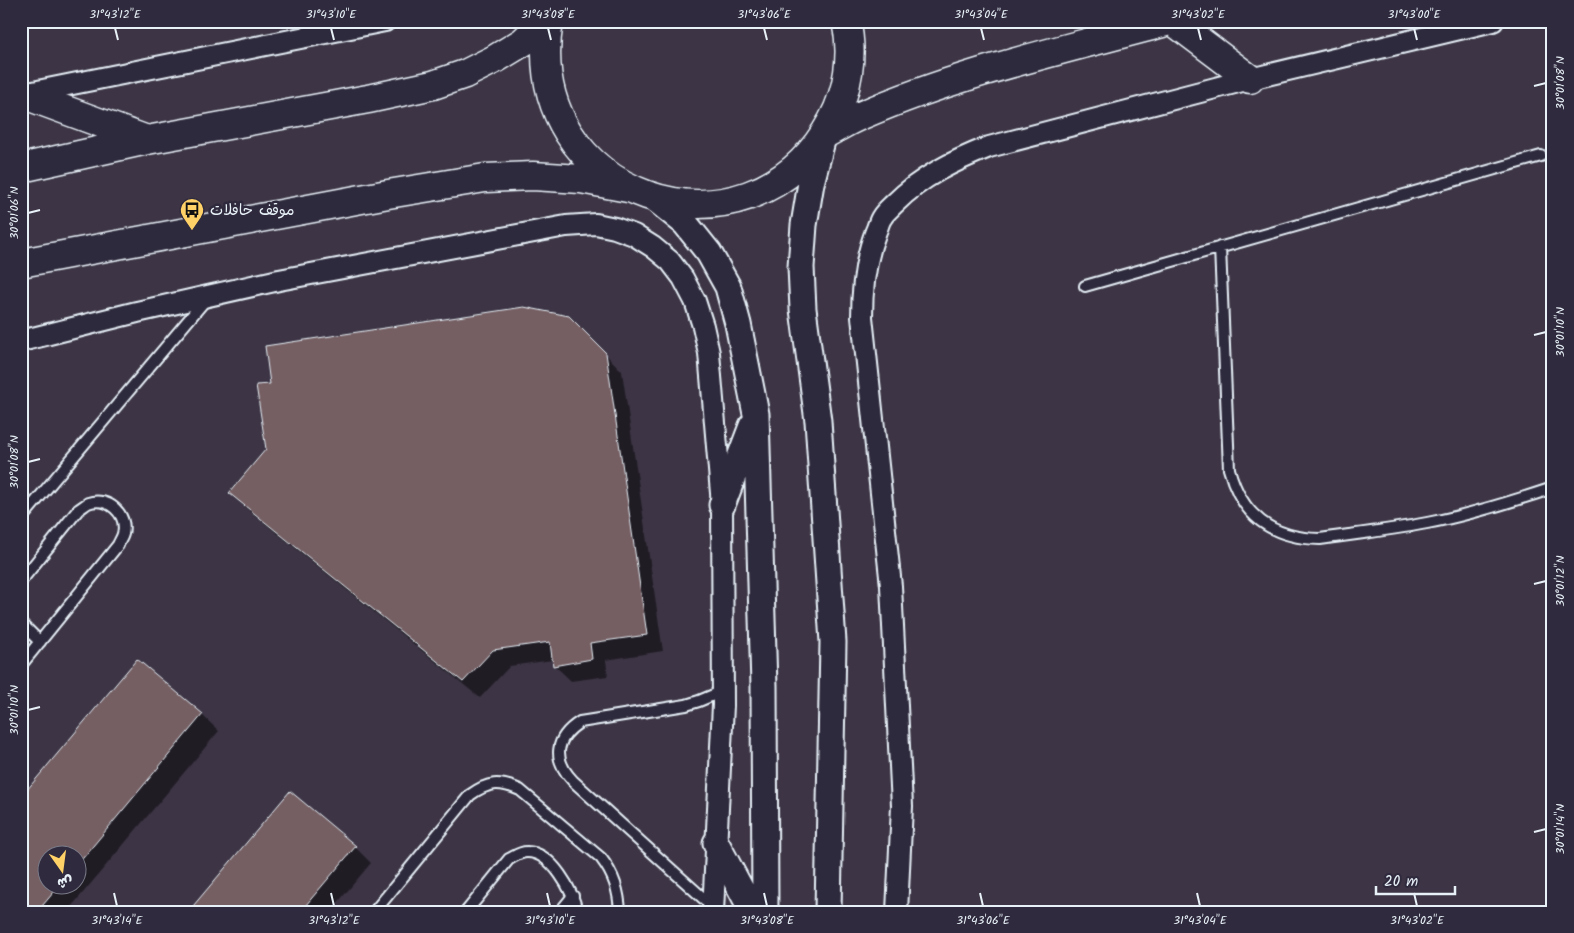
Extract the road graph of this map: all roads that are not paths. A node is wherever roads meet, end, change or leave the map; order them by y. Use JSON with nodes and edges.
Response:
{"nodes":[{"id":1,"x":385,"y":21,"type":"edge"},
{"id":2,"x":545,"y":21,"type":"edge"},
{"id":3,"x":549,"y":21,"type":"edge"},
{"id":4,"x":846,"y":21,"type":"edge"},
{"id":5,"x":1172,"y":21,"type":"edge"},
{"id":6,"x":1493,"y":21,"type":"edge"},
{"id":7,"x":1250,"y":79,"type":"junction"},
{"id":8,"x":22,"y":94,"type":"edge"},
{"id":9,"x":824,"y":136,"type":"junction"},
{"id":10,"x":147,"y":140,"type":"junction"},
{"id":11,"x":1541,"y":156,"type":"dead end"},
{"id":12,"x":21,"y":168,"type":"edge"},
{"id":13,"x":628,"y":188,"type":"junction"},
{"id":14,"x":654,"y":198,"type":"junction"},
{"id":15,"x":1220,"y":247,"type":"junction"},
{"id":16,"x":25,"y":265,"type":"edge"},
{"id":17,"x":1085,"y":286,"type":"dead end"},
{"id":18,"x":210,"y":296,"type":"junction"},
{"id":19,"x":21,"y":341,"type":"edge"},
{"id":20,"x":756,"y":414,"type":"junction"},
{"id":21,"x":1553,"y":488,"type":"edge"},
{"id":22,"x":722,"y":505,"type":"junction"},
{"id":23,"x":21,"y":519,"type":"edge"},
{"id":24,"x":21,"y":582,"type":"edge"},
{"id":25,"x":21,"y":623,"type":"edge"},
{"id":26,"x":40,"y":642,"type":"junction"},
{"id":27,"x":21,"y":665,"type":"edge"},
{"id":28,"x":723,"y":690,"type":"junction"},
{"id":29,"x":716,"y":843,"type":"junction"},
{"id":30,"x":573,"y":896,"type":"junction"},
{"id":31,"x":713,"y":909,"type":"edge"},
{"id":32,"x":374,"y":912,"type":"edge"},
{"id":33,"x":466,"y":912,"type":"edge"},
{"id":34,"x":560,"y":912,"type":"edge"},
{"id":35,"x":578,"y":912,"type":"edge"},
{"id":36,"x":620,"y":912,"type":"edge"},
{"id":37,"x":753,"y":912,"type":"edge"},
{"id":38,"x":765,"y":912,"type":"edge"},
{"id":39,"x":828,"y":912,"type":"edge"},
{"id":40,"x":897,"y":912,"type":"edge"}],
"edges":[{"from":1,"to":8,"type":"street"},
{"from":2,"to":10,"type":"main road"},
{"from":3,"to":13,"type":"main road"},
{"from":4,"to":9,"type":"main road"},
{"from":5,"to":7,"type":"main road"},
{"from":5,"to":9,"type":"main road"},
{"from":6,"to":7,"type":"street"},
{"from":7,"to":40,"type":"street"},
{"from":8,"to":10,"type":"main road"},
{"from":9,"to":14,"type":"main road"},
{"from":9,"to":39,"type":"street"},
{"from":10,"to":12,"type":"main road"},
{"from":11,"to":15,"type":"lane"},
{"from":13,"to":14,"type":"main road"},
{"from":13,"to":16,"type":"main road"},
{"from":14,"to":20,"type":"street"},
{"from":15,"to":17,"type":"lane"},
{"from":15,"to":21,"type":"lane"},
{"from":18,"to":19,"type":"street"},
{"from":18,"to":22,"type":"street"},
{"from":18,"to":23,"type":"lane"},
{"from":20,"to":22,"type":"street"},
{"from":20,"to":38,"type":"street"},
{"from":22,"to":28,"type":"street"},
{"from":24,"to":26,"type":"lane"},
{"from":25,"to":26,"type":"lane"},
{"from":26,"to":27,"type":"lane"},
{"from":28,"to":29,"type":"street"},
{"from":28,"to":31,"type":"lane"},
{"from":29,"to":31,"type":"street"},
{"from":29,"to":37,"type":"street"},
{"from":30,"to":33,"type":"lane"},
{"from":30,"to":34,"type":"lane"},
{"from":30,"to":35,"type":"lane"},
{"from":32,"to":36,"type":"lane"}]}
